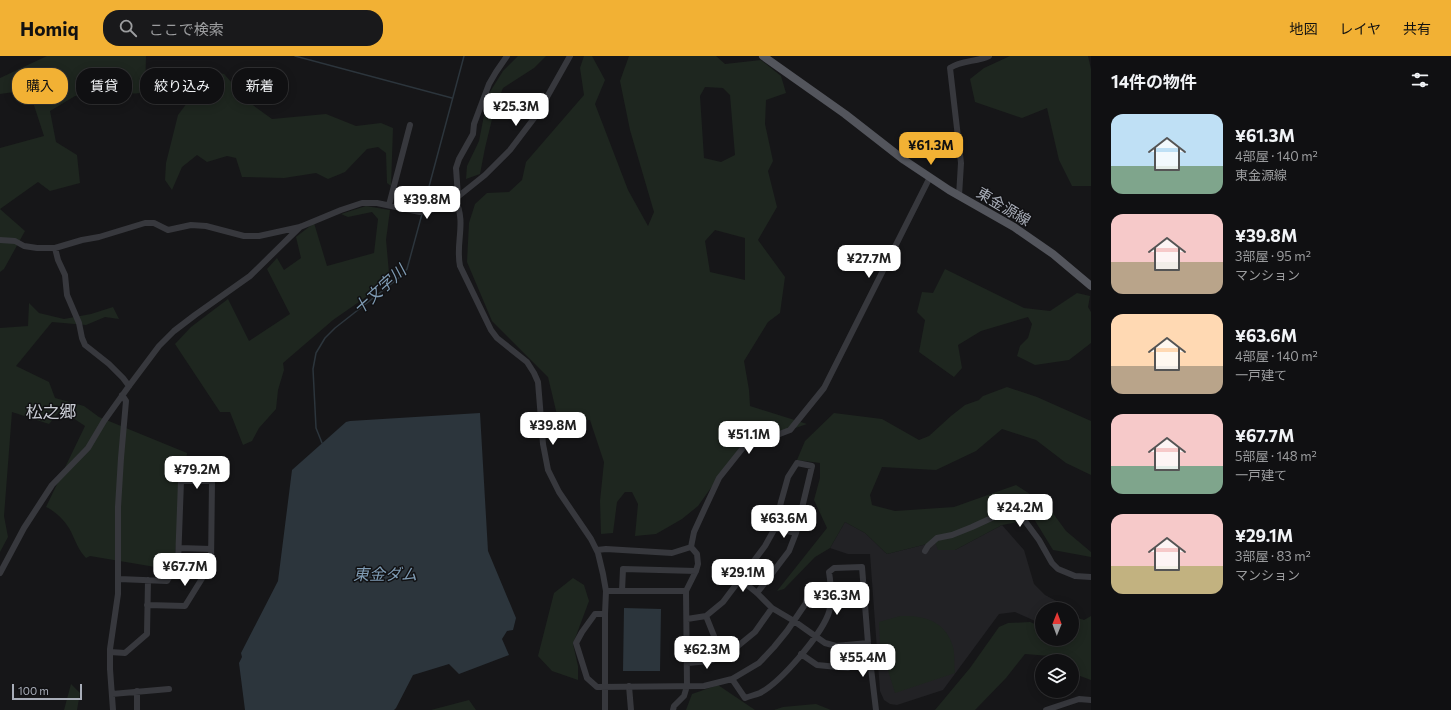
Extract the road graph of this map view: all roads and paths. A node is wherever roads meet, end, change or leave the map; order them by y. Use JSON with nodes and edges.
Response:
{"nodes":[{"id":1,"x":507,"y":56,"type":"edge"},
{"id":2,"x":570,"y":56,"type":"edge"},
{"id":3,"x":763,"y":56,"type":"edge"},
{"id":4,"x":989,"y":56,"type":"edge"},
{"id":5,"x":410,"y":125,"type":"dead end"},
{"id":6,"x":930,"y":177,"type":"junction"},
{"id":7,"x":959,"y":196,"type":"junction"},
{"id":8,"x":456,"y":198,"type":"junction"},
{"id":9,"x":389,"y":205,"type":"junction"},
{"id":10,"x":300,"y":227,"type":"junction"},
{"id":11,"x":0,"y":241,"type":"edge"},
{"id":12,"x":55,"y":248,"type":"junction"},
{"id":13,"x":1091,"y":286,"type":"edge"},
{"id":14,"x":128,"y":386,"type":"junction"},
{"id":15,"x":122,"y":394,"type":"junction"},
{"id":16,"x":775,"y":528,"type":"junction"},
{"id":17,"x":796,"y":533,"type":"junction"},
{"id":18,"x":691,"y":547,"type":"junction"},
{"id":19,"x":180,"y":548,"type":"junction"},
{"id":20,"x":211,"y":549,"type":"junction"},
{"id":21,"x":597,"y":550,"type":"junction"},
{"id":22,"x":925,"y":551,"type":"dead end"},
{"id":23,"x":696,"y":570,"type":"junction"},
{"id":24,"x":0,"y":573,"type":"edge"},
{"id":25,"x":1091,"y":577,"type":"edge"},
{"id":26,"x":119,"y":579,"type":"junction"},
{"id":27,"x":740,"y":579,"type":"junction"},
{"id":28,"x":148,"y":580,"type":"junction"},
{"id":29,"x":831,"y":588,"type":"junction"},
{"id":30,"x":606,"y":591,"type":"junction"},
{"id":31,"x":622,"y":591,"type":"junction"},
{"id":32,"x":686,"y":591,"type":"junction"},
{"id":33,"x":758,"y":593,"type":"junction"},
{"id":34,"x":147,"y":605,"type":"junction"},
{"id":35,"x":772,"y":608,"type":"junction"},
{"id":36,"x":605,"y":614,"type":"junction"},
{"id":37,"x":706,"y":616,"type":"junction"},
{"id":38,"x":687,"y":619,"type":"junction"},
{"id":39,"x":794,"y":621,"type":"junction"},
{"id":40,"x":815,"y":636,"type":"junction"},
{"id":41,"x":868,"y":643,"type":"junction"},
{"id":42,"x":846,"y":645,"type":"junction"},
{"id":43,"x":110,"y":652,"type":"junction"},
{"id":44,"x":801,"y":654,"type":"junction"},
{"id":45,"x":722,"y":656,"type":"junction"},
{"id":46,"x":687,"y":663,"type":"junction"},
{"id":47,"x":732,"y":679,"type":"junction"},
{"id":48,"x":605,"y":686,"type":"junction"},
{"id":49,"x":629,"y":686,"type":"junction"},
{"id":50,"x":687,"y":686,"type":"junction"},
{"id":51,"x":168,"y":689,"type":"dead end"},
{"id":52,"x":137,"y":691,"type":"junction"},
{"id":53,"x":112,"y":694,"type":"junction"},
{"id":54,"x":1091,"y":700,"type":"edge"},
{"id":55,"x":113,"y":710,"type":"edge"},
{"id":56,"x":137,"y":710,"type":"edge"},
{"id":57,"x":605,"y":710,"type":"edge"},
{"id":58,"x":631,"y":710,"type":"edge"},
{"id":59,"x":673,"y":710,"type":"edge"},
{"id":60,"x":876,"y":710,"type":"edge"},
{"id":61,"x":1046,"y":710,"type":"edge"}],
"edges":[{"from":1,"to":8,"type":"street"},
{"from":2,"to":8,"type":"street"},
{"from":3,"to":6,"type":"main road","name":"東金源線"},
{"from":4,"to":7,"type":"street"},
{"from":5,"to":9,"type":"street"},
{"from":6,"to":7,"type":"main road","name":"東金源線"},
{"from":6,"to":18,"type":"street"},
{"from":7,"to":13,"type":"main road","name":"東金源線"},
{"from":8,"to":9,"type":"street"},
{"from":8,"to":21,"type":"street"},
{"from":9,"to":10,"type":"street"},
{"from":10,"to":12,"type":"street"},
{"from":10,"to":14,"type":"street"},
{"from":11,"to":12,"type":"street"},
{"from":12,"to":14,"type":"street"},
{"from":14,"to":15,"type":"street"},
{"from":15,"to":24,"type":"street"},
{"from":15,"to":26,"type":"street"},
{"from":16,"to":17,"type":"street"},
{"from":16,"to":17,"type":"street"},
{"from":16,"to":27,"type":"street"},
{"from":17,"to":33,"type":"street"},
{"from":18,"to":21,"type":"street"},
{"from":18,"to":23,"type":"street"},
{"from":19,"to":20,"type":"street"},
{"from":19,"to":20,"type":"street"},
{"from":19,"to":28,"type":"street"},
{"from":20,"to":34,"type":"street"},
{"from":21,"to":30,"type":"street"},
{"from":22,"to":25,"type":"street"},
{"from":23,"to":31,"type":"street"},
{"from":23,"to":32,"type":"street"},
{"from":26,"to":28,"type":"street"},
{"from":26,"to":43,"type":"street"},
{"from":27,"to":33,"type":"street"},
{"from":27,"to":37,"type":"street"},
{"from":28,"to":34,"type":"street"},
{"from":29,"to":39,"type":"street"},
{"from":29,"to":40,"type":"street"},
{"from":29,"to":41,"type":"street"},
{"from":30,"to":31,"type":"street"},
{"from":30,"to":36,"type":"street"},
{"from":31,"to":32,"type":"street"},
{"from":32,"to":38,"type":"street"},
{"from":33,"to":35,"type":"street"},
{"from":34,"to":43,"type":"street"},
{"from":35,"to":39,"type":"street"},
{"from":35,"to":45,"type":"street"},
{"from":36,"to":48,"type":"street"},
{"from":36,"to":48,"type":"street"},
{"from":37,"to":38,"type":"street"},
{"from":37,"to":45,"type":"street"},
{"from":38,"to":46,"type":"street"},
{"from":39,"to":40,"type":"street"},
{"from":39,"to":47,"type":"street"},
{"from":40,"to":42,"type":"street"},
{"from":40,"to":44,"type":"street"},
{"from":41,"to":42,"type":"street"},
{"from":41,"to":60,"type":"street"},
{"from":42,"to":44,"type":"street"},
{"from":43,"to":53,"type":"street"},
{"from":44,"to":47,"type":"street"},
{"from":45,"to":46,"type":"street"},
{"from":46,"to":50,"type":"street"},
{"from":47,"to":50,"type":"street"},
{"from":48,"to":49,"type":"street"},
{"from":48,"to":57,"type":"street"},
{"from":49,"to":50,"type":"street"},
{"from":49,"to":58,"type":"street"},
{"from":50,"to":59,"type":"street"},
{"from":51,"to":52,"type":"street"},
{"from":52,"to":53,"type":"street"},
{"from":52,"to":56,"type":"street"},
{"from":53,"to":55,"type":"street"},
{"from":54,"to":61,"type":"street"}]}
